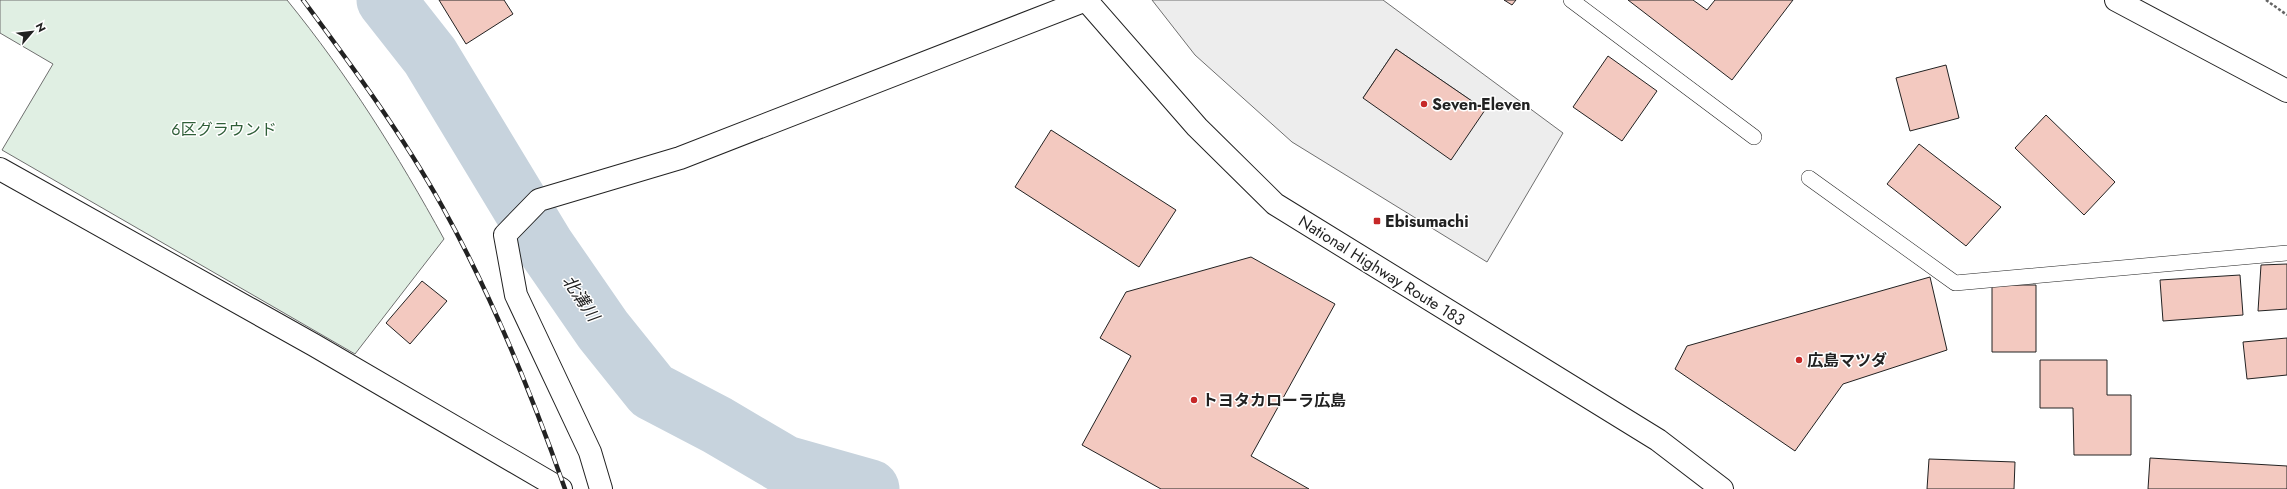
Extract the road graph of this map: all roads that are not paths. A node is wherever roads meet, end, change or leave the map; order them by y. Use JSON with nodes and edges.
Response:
{"nodes":[{"id":1,"x":1086,"y":0,"type":"edge"},
{"id":2,"x":1571,"y":0,"type":"edge"},
{"id":3,"x":2116,"y":0,"type":"edge"},
{"id":4,"x":2287,"y":91,"type":"edge"},
{"id":5,"x":1754,"y":137,"type":"dead end"},
{"id":6,"x":0,"y":169,"type":"edge"},
{"id":7,"x":1809,"y":178,"type":"dead end"},
{"id":8,"x":2287,"y":253,"type":"edge"},
{"id":9,"x":561,"y":489,"type":"edge"},
{"id":10,"x":601,"y":489,"type":"edge"},
{"id":11,"x":1722,"y":489,"type":"edge"}],
"edges":[{"from":1,"to":10,"type":"main road"},
{"from":1,"to":11,"type":"main road","name":"National Highway Route 183"},
{"from":2,"to":5,"type":"lane"},
{"from":3,"to":4,"type":"main road"},
{"from":6,"to":9,"type":"main road"},
{"from":7,"to":8,"type":"lane"}]}
